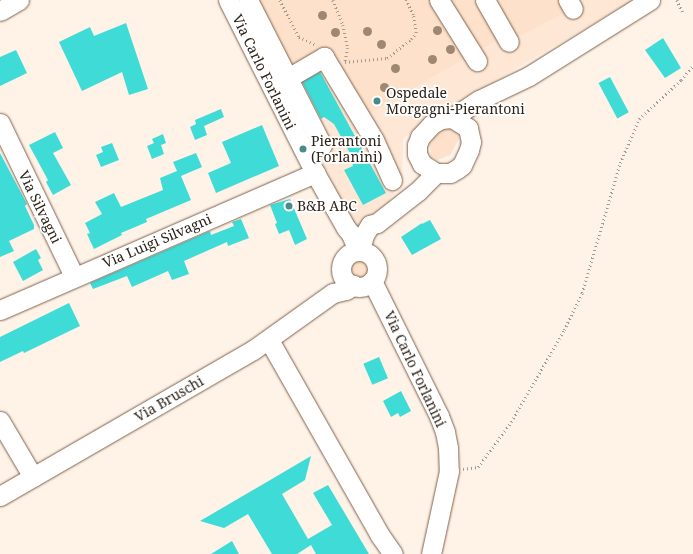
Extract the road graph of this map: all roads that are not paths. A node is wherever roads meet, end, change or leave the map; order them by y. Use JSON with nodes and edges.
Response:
{"nodes":[{"id":1,"x":19,"y":0,"type":"edge"},
{"id":2,"x":228,"y":0,"type":"edge"},
{"id":3,"x":248,"y":0,"type":"edge"},
{"id":4,"x":440,"y":0,"type":"edge"},
{"id":5,"x":485,"y":0,"type":"edge"},
{"id":6,"x":650,"y":0,"type":"edge"},
{"id":7,"x":0,"y":11,"type":"edge"},
{"id":8,"x":509,"y":42,"type":"dead end"},
{"id":9,"x":477,"y":61,"type":"dead end"},
{"id":10,"x":288,"y":78,"type":"junction"},
{"id":11,"x":479,"y":100,"type":"junction"},
{"id":12,"x":452,"y":118,"type":"junction"},
{"id":13,"x":468,"y":128,"type":"junction"},
{"id":14,"x":2,"y":134,"type":"edge"},
{"id":15,"x":322,"y":145,"type":"dead end"},
{"id":16,"x":429,"y":169,"type":"junction"},
{"id":17,"x":314,"y":173,"type":"junction"},
{"id":18,"x":392,"y":180,"type":"dead end"},
{"id":19,"x":355,"y":262,"type":"junction"},
{"id":20,"x":74,"y":276,"type":"junction"},
{"id":21,"x":372,"y":281,"type":"junction"},
{"id":22,"x":0,"y":310,"type":"edge"},
{"id":23,"x":269,"y":340,"type":"junction"},
{"id":24,"x":0,"y":421,"type":"edge"},
{"id":25,"x":33,"y":477,"type":"junction"},
{"id":26,"x":0,"y":496,"type":"edge"},
{"id":27,"x":427,"y":553,"type":"edge"},
{"id":28,"x":393,"y":554,"type":"edge"}],
"edges":[{"from":1,"to":7,"type":"street"},
{"from":2,"to":17,"type":"street","name":"Via Carlo Forlanini"},
{"from":3,"to":10,"type":"street"},
{"from":4,"to":9,"type":"street"},
{"from":5,"to":8,"type":"street"},
{"from":6,"to":11,"type":"street"},
{"from":10,"to":15,"type":"street"},
{"from":10,"to":18,"type":"street"},
{"from":11,"to":12,"type":"street"},
{"from":11,"to":13,"type":"street"},
{"from":12,"to":13,"type":"street"},
{"from":12,"to":16,"type":"street"},
{"from":13,"to":16,"type":"street"},
{"from":14,"to":20,"type":"street","name":"Via Silvagni"},
{"from":16,"to":19,"type":"street"},
{"from":17,"to":19,"type":"street","name":"Via Carlo Forlanini"},
{"from":17,"to":20,"type":"street","name":"Via Luigi Silvagni"},
{"from":19,"to":21,"type":"street"},
{"from":19,"to":21,"type":"street"},
{"from":19,"to":23,"type":"street","name":"Via Bruschi"},
{"from":20,"to":22,"type":"street","name":"Via Luigi Silvagni"},
{"from":21,"to":27,"type":"street","name":"Via Carlo Forlanini"},
{"from":23,"to":25,"type":"street","name":"Via Bruschi"},
{"from":23,"to":28,"type":"street"},
{"from":24,"to":25,"type":"street"},
{"from":25,"to":26,"type":"street","name":"Via Bruschi"}]}
